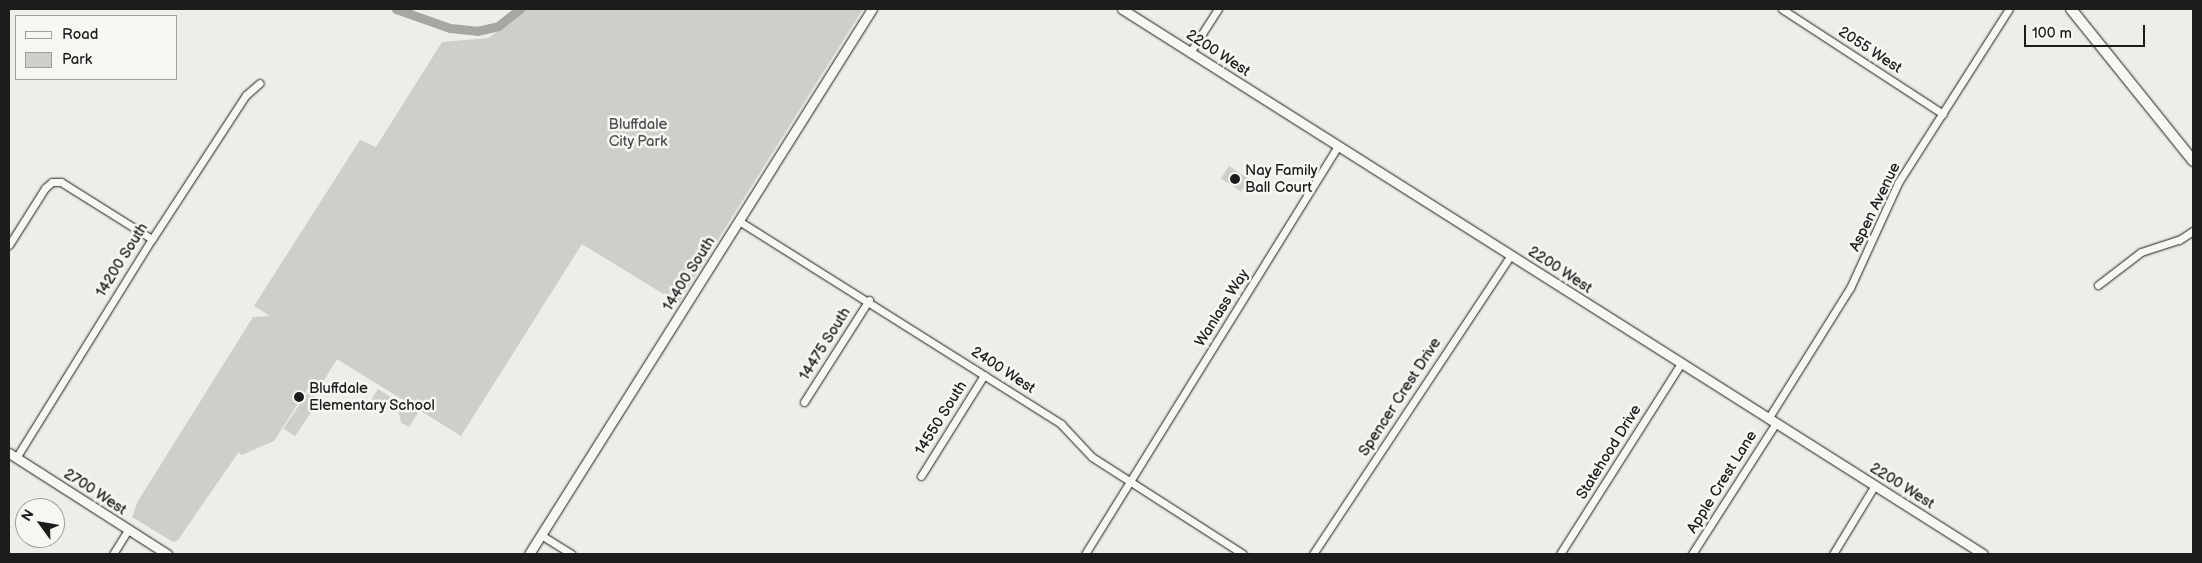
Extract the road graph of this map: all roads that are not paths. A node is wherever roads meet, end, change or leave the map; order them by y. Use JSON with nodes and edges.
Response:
{"nodes":[{"id":1,"x":872,"y":9,"type":"edge"},
{"id":2,"x":1122,"y":9,"type":"edge"},
{"id":3,"x":1218,"y":9,"type":"edge"},
{"id":4,"x":1782,"y":9,"type":"edge"},
{"id":5,"x":2009,"y":9,"type":"edge"},
{"id":6,"x":2071,"y":9,"type":"edge"},
{"id":7,"x":1191,"y":51,"type":"junction"},
{"id":8,"x":260,"y":83,"type":"dead end"},
{"id":9,"x":1943,"y":114,"type":"junction"},
{"id":10,"x":1337,"y":147,"type":"junction"},
{"id":11,"x":2193,"y":160,"type":"edge"},
{"id":12,"x":739,"y":221,"type":"junction"},
{"id":13,"x":2193,"y":231,"type":"edge"},
{"id":14,"x":152,"y":239,"type":"junction"},
{"id":15,"x":9,"y":245,"type":"edge"},
{"id":16,"x":1510,"y":255,"type":"junction"},
{"id":17,"x":2098,"y":285,"type":"dead end"},
{"id":18,"x":869,"y":300,"type":"junction"},
{"id":19,"x":1680,"y":365,"type":"junction"},
{"id":20,"x":984,"y":375,"type":"junction"},
{"id":21,"x":804,"y":402,"type":"dead end"},
{"id":22,"x":1771,"y":421,"type":"junction"},
{"id":23,"x":12,"y":455,"type":"edge"},
{"id":24,"x":921,"y":476,"type":"dead end"},
{"id":25,"x":1130,"y":484,"type":"junction"},
{"id":26,"x":1875,"y":485,"type":"junction"},
{"id":27,"x":128,"y":530,"type":"junction"},
{"id":28,"x":541,"y":535,"type":"junction"},
{"id":29,"x":113,"y":554,"type":"edge"},
{"id":30,"x":167,"y":554,"type":"edge"},
{"id":31,"x":529,"y":554,"type":"edge"},
{"id":32,"x":571,"y":554,"type":"edge"},
{"id":33,"x":1085,"y":554,"type":"edge"},
{"id":34,"x":1243,"y":554,"type":"edge"},
{"id":35,"x":1313,"y":554,"type":"edge"},
{"id":36,"x":1560,"y":554,"type":"edge"},
{"id":37,"x":1692,"y":554,"type":"edge"},
{"id":38,"x":1833,"y":554,"type":"edge"},
{"id":39,"x":1983,"y":554,"type":"edge"}],
"edges":[{"from":1,"to":12,"type":"street","name":"14400 South"},
{"from":2,"to":7,"type":"street","name":"2200 West"},
{"from":3,"to":7,"type":"street"},
{"from":4,"to":9,"type":"street","name":"2055 West"},
{"from":5,"to":9,"type":"street","name":"Aspen Avenue"},
{"from":6,"to":11,"type":"main road"},
{"from":7,"to":10,"type":"street","name":"2200 West"},
{"from":8,"to":14,"type":"street","name":"14200 South"},
{"from":9,"to":22,"type":"street","name":"Aspen Avenue"},
{"from":10,"to":16,"type":"street","name":"2200 West"},
{"from":10,"to":25,"type":"street","name":"Wanlass Way"},
{"from":12,"to":18,"type":"street","name":"2400 West"},
{"from":12,"to":28,"type":"street","name":"14400 South"},
{"from":13,"to":17,"type":"street"},
{"from":14,"to":15,"type":"street"},
{"from":14,"to":23,"type":"street","name":"14200 South"},
{"from":16,"to":19,"type":"street","name":"2200 West"},
{"from":16,"to":35,"type":"street","name":"Spencer Crest Drive"},
{"from":18,"to":20,"type":"street","name":"2400 West"},
{"from":18,"to":21,"type":"street","name":"14475 South"},
{"from":19,"to":22,"type":"street","name":"2200 West"},
{"from":19,"to":36,"type":"street","name":"Statehood Drive"},
{"from":20,"to":24,"type":"street","name":"14550 South"},
{"from":20,"to":25,"type":"street","name":"2400 West"},
{"from":22,"to":26,"type":"street","name":"2200 West"},
{"from":22,"to":37,"type":"street","name":"Apple Crest Lane"},
{"from":23,"to":27,"type":"street","name":"2700 West"},
{"from":25,"to":33,"type":"street","name":"Wanlass Way"},
{"from":25,"to":34,"type":"street","name":"2400 West"},
{"from":26,"to":38,"type":"street"},
{"from":26,"to":39,"type":"street","name":"2200 West"},
{"from":27,"to":29,"type":"street"},
{"from":27,"to":30,"type":"street","name":"2700 West"},
{"from":28,"to":31,"type":"street","name":"14400 South"},
{"from":28,"to":32,"type":"street"}]}
